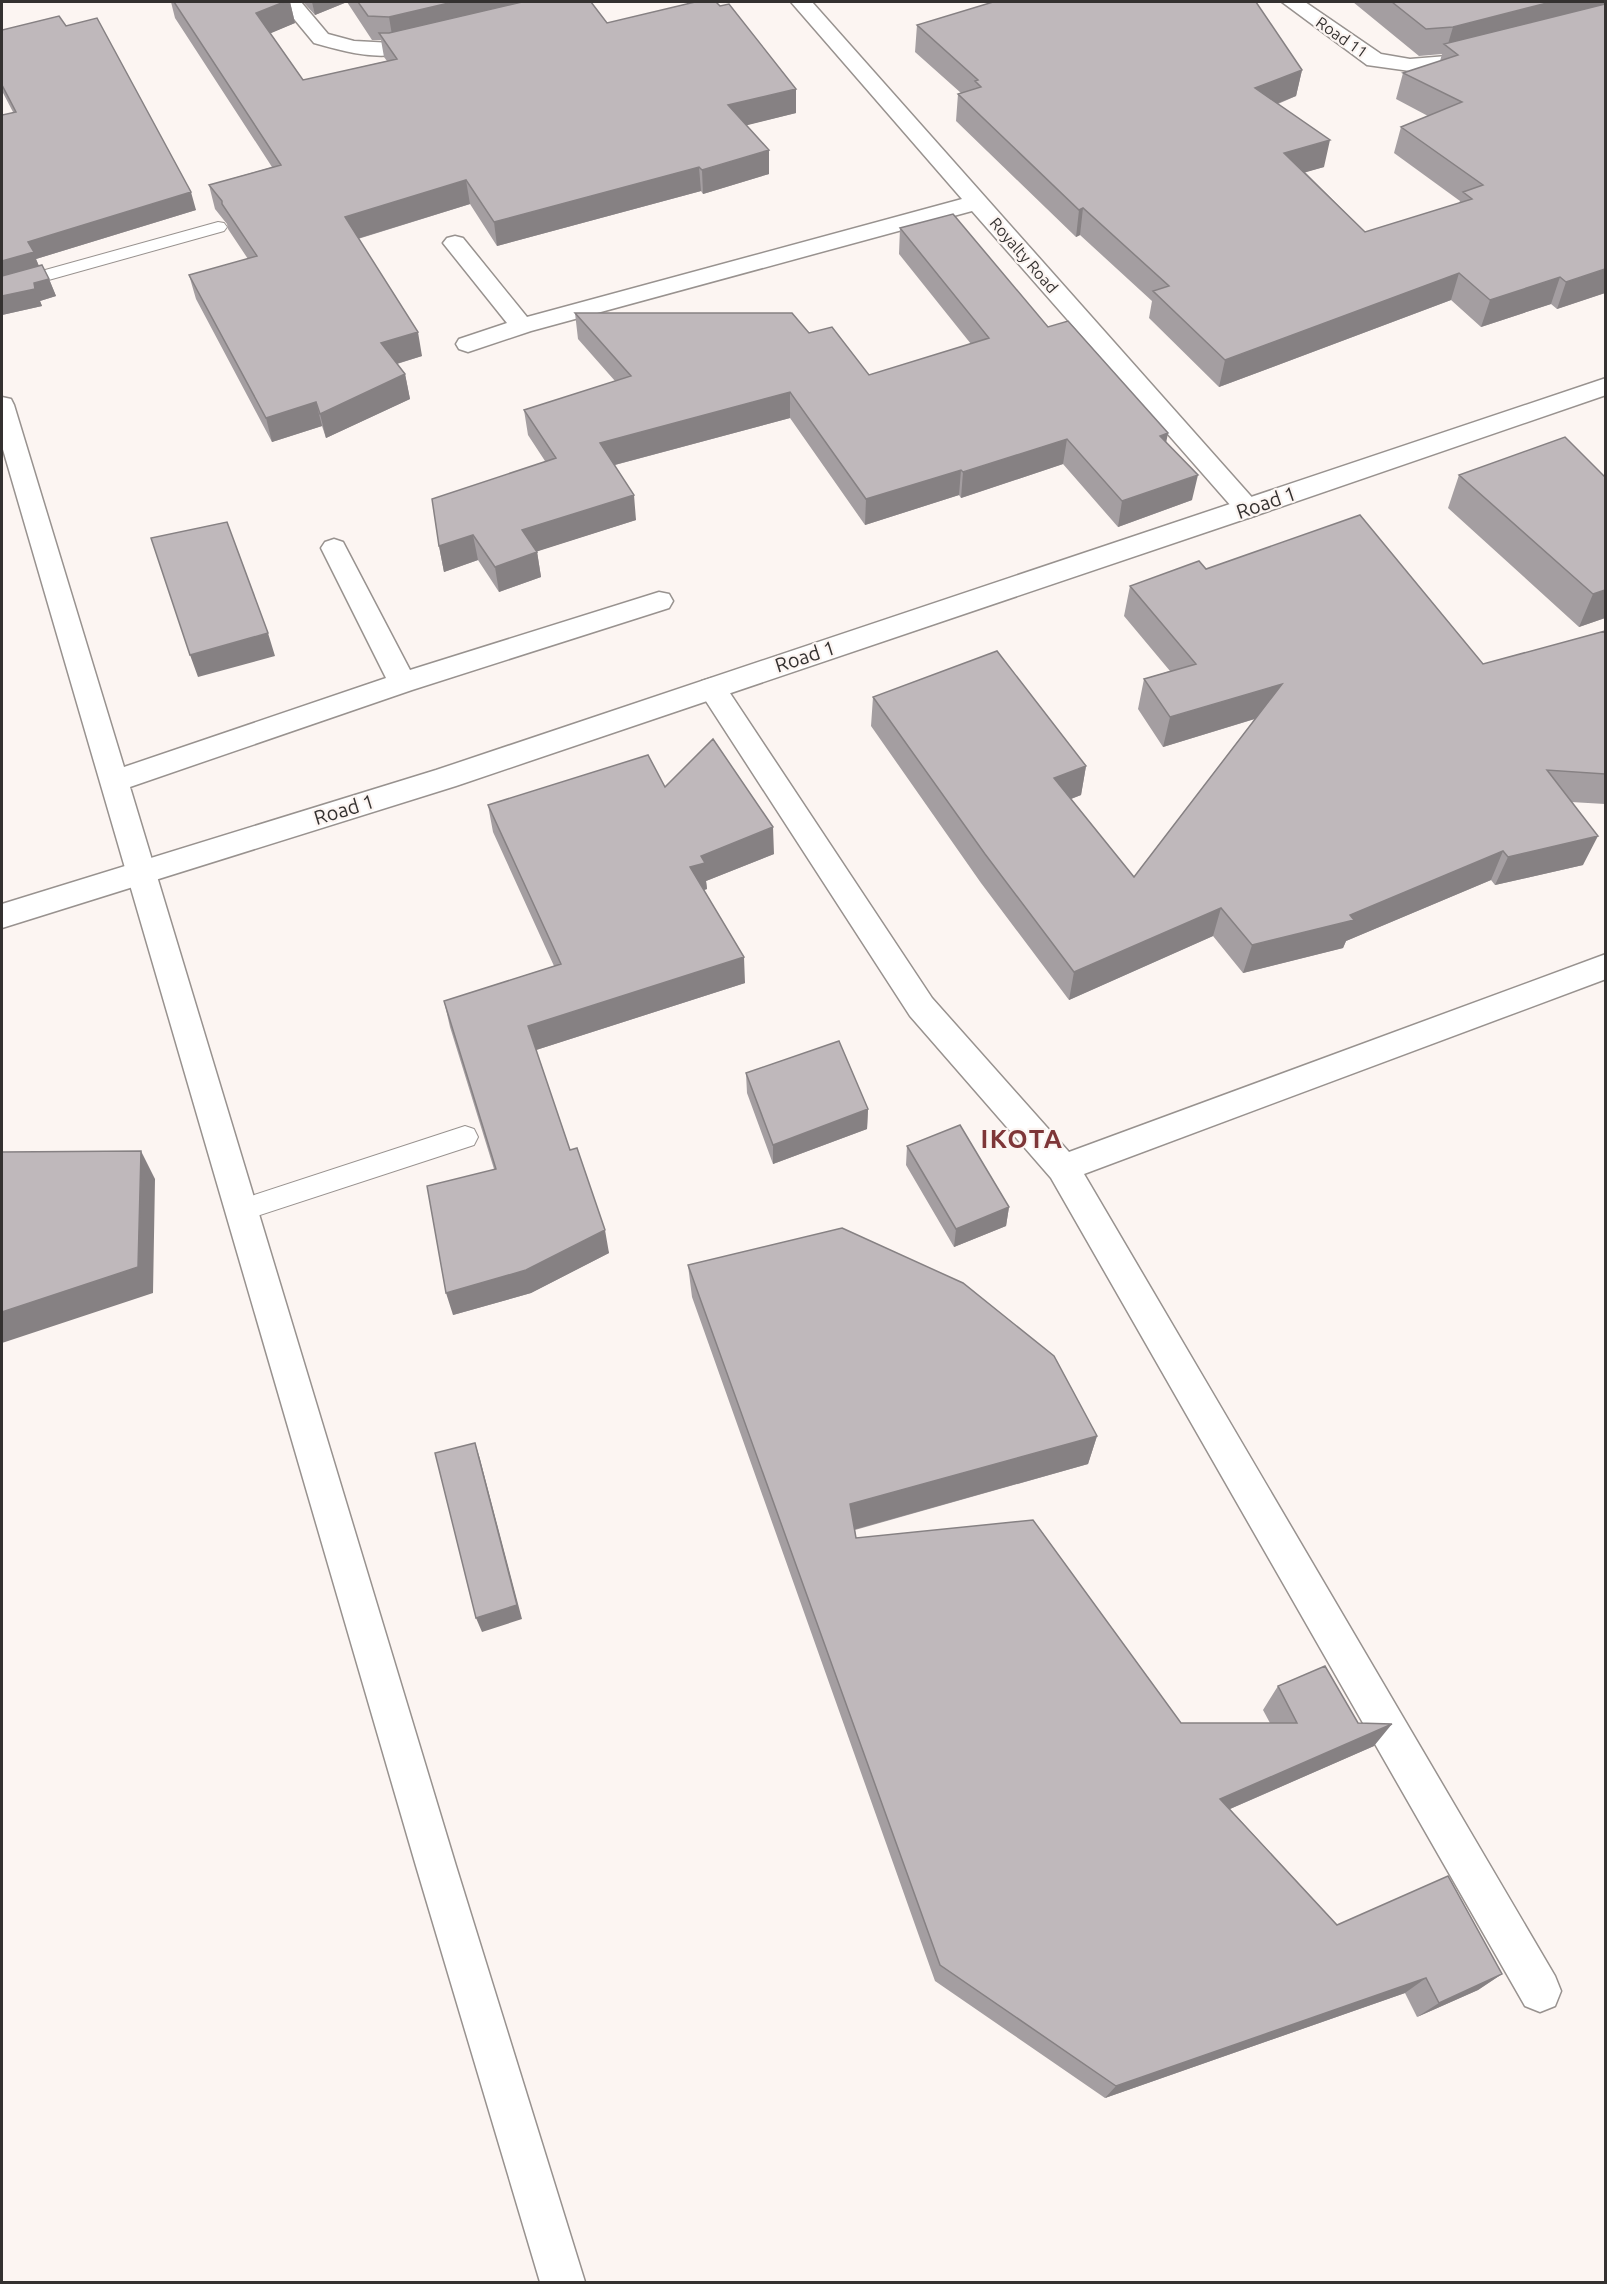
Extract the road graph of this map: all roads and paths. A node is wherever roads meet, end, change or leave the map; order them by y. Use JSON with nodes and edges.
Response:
{"nodes":[{"id":1,"x":290,"y":2,"type":"edge"},
{"id":2,"x":801,"y":2,"type":"edge"},
{"id":3,"x":1292,"y":2,"type":"edge"},
{"id":4,"x":451,"y":35,"type":"edge"},
{"id":5,"x":1492,"y":50,"type":"edge"},
{"id":6,"x":978,"y":202,"type":"junction"},
{"id":7,"x":218,"y":227,"type":"edge"},
{"id":8,"x":456,"y":243,"type":"dead end"},
{"id":9,"x":2,"y":288,"type":"edge"},
{"id":10,"x":522,"y":326,"type":"junction"},
{"id":11,"x":468,"y":344,"type":"dead end"},
{"id":12,"x":1605,"y":386,"type":"edge"},
{"id":13,"x":2,"y":405,"type":"edge"},
{"id":14,"x":1248,"y":509,"type":"junction"},
{"id":15,"x":334,"y":548,"type":"dead end"},
{"id":16,"x":659,"y":601,"type":"dead end"},
{"id":17,"x":402,"y":683,"type":"junction"},
{"id":18,"x":712,"y":688,"type":"junction"},
{"id":19,"x":115,"y":781,"type":"junction"},
{"id":20,"x":141,"y":872,"type":"junction"},
{"id":21,"x":2,"y":916,"type":"edge"},
{"id":22,"x":1605,"y":966,"type":"edge"},
{"id":23,"x":465,"y":1137,"type":"dead end"},
{"id":24,"x":1063,"y":1168,"type":"junction"},
{"id":25,"x":242,"y":1210,"type":"junction"},
{"id":26,"x":1540,"y":1991,"type":"dead end"},
{"id":27,"x":563,"y":2283,"type":"edge"}],
"edges":[{"from":1,"to":4,"type":"street"},
{"from":2,"to":6,"type":"street","name":"Royalty Road"},
{"from":3,"to":5,"type":"street","name":"Road 11"},
{"from":6,"to":10,"type":"street"},
{"from":6,"to":14,"type":"street","name":"Royalty Road"},
{"from":7,"to":9,"type":"lane"},
{"from":8,"to":10,"type":"street"},
{"from":10,"to":11,"type":"street"},
{"from":12,"to":14,"type":"street","name":"Road 1"},
{"from":13,"to":19,"type":"street"},
{"from":14,"to":18,"type":"street","name":"Road 1"},
{"from":15,"to":17,"type":"street"},
{"from":16,"to":17,"type":"street"},
{"from":17,"to":19,"type":"street"},
{"from":18,"to":20,"type":"street","name":"Road 1"},
{"from":18,"to":24,"type":"street"},
{"from":19,"to":20,"type":"street"},
{"from":20,"to":21,"type":"street","name":"Road 1"},
{"from":20,"to":25,"type":"street"},
{"from":22,"to":24,"type":"street"},
{"from":23,"to":25,"type":"lane"},
{"from":24,"to":26,"type":"street"},
{"from":25,"to":27,"type":"street"}]}
